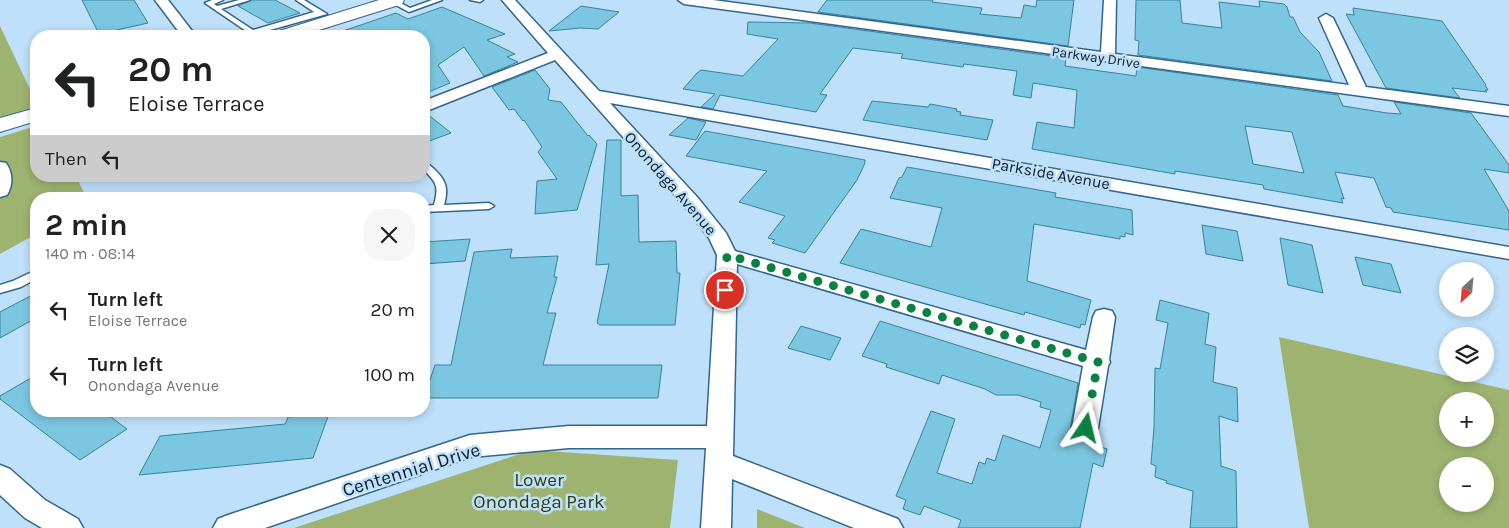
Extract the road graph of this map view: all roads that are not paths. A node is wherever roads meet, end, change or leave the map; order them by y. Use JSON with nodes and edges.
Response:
{"nodes":[{"id":1,"x":161,"y":0,"type":"edge"},
{"id":2,"x":220,"y":0,"type":"edge"},
{"id":3,"x":247,"y":0,"type":"edge"},
{"id":4,"x":299,"y":0,"type":"edge"},
{"id":5,"x":439,"y":0,"type":"edge"},
{"id":6,"x":473,"y":0,"type":"edge"},
{"id":7,"x":480,"y":0,"type":"edge"},
{"id":8,"x":508,"y":0,"type":"edge"},
{"id":9,"x":684,"y":0,"type":"edge"},
{"id":10,"x":1110,"y":0,"type":"edge"},
{"id":11,"x":394,"y":1,"type":"edge"},
{"id":12,"x":216,"y":8,"type":"junction"},
{"id":13,"x":327,"y":16,"type":"junction"},
{"id":14,"x":1326,"y":18,"type":"dead end"},
{"id":15,"x":184,"y":30,"type":"edge"},
{"id":16,"x":248,"y":30,"type":"edge"},
{"id":17,"x":265,"y":30,"type":"edge"},
{"id":18,"x":296,"y":30,"type":"edge"},
{"id":19,"x":557,"y":54,"type":"junction"},
{"id":20,"x":1108,"y":58,"type":"junction"},
{"id":21,"x":1360,"y":92,"type":"junction"},
{"id":22,"x":594,"y":95,"type":"junction"},
{"id":23,"x":430,"y":104,"type":"edge"},
{"id":24,"x":1509,"y":111,"type":"edge"},
{"id":25,"x":30,"y":116,"type":"edge"},
{"id":26,"x":0,"y":126,"type":"edge"},
{"id":27,"x":0,"y":167,"type":"edge"},
{"id":28,"x":430,"y":171,"type":"edge"},
{"id":29,"x":0,"y":191,"type":"edge"},
{"id":30,"x":489,"y":206,"type":"dead end"},
{"id":31,"x":438,"y":208,"type":"junction"},
{"id":32,"x":430,"y":209,"type":"edge"},
{"id":33,"x":1509,"y":253,"type":"edge"},
{"id":34,"x":727,"y":255,"type":"junction"},
{"id":35,"x":30,"y":277,"type":"edge"},
{"id":36,"x":0,"y":289,"type":"edge"},
{"id":37,"x":1104,"y":318,"type":"dead end"},
{"id":38,"x":1098,"y":362,"type":"junction"},
{"id":39,"x":1086,"y":428,"type":"dead end"},
{"id":40,"x":719,"y":449,"type":"junction"},
{"id":41,"x":0,"y":477,"type":"edge"},
{"id":42,"x":68,"y":528,"type":"edge"},
{"id":43,"x":228,"y":528,"type":"edge"},
{"id":44,"x":716,"y":528,"type":"edge"},
{"id":45,"x":888,"y":528,"type":"edge"}],
"edges":[{"from":1,"to":15,"type":"street"},
{"from":2,"to":12,"type":"lane"},
{"from":3,"to":12,"type":"lane"},
{"from":4,"to":13,"type":"lane"},
{"from":5,"to":11,"type":"lane"},
{"from":6,"to":7,"type":"lane"},
{"from":8,"to":19,"type":"street","name":"Onondaga Avenue"},
{"from":9,"to":20,"type":"street","name":"Parkway Drive"},
{"from":10,"to":20,"type":"street"},
{"from":11,"to":13,"type":"main road"},
{"from":12,"to":16,"type":"lane"},
{"from":13,"to":17,"type":"lane"},
{"from":13,"to":18,"type":"main road"},
{"from":14,"to":21,"type":"street"},
{"from":19,"to":22,"type":"street","name":"Onondaga Avenue"},
{"from":19,"to":23,"type":"street"},
{"from":20,"to":21,"type":"street","name":"Parkway Drive"},
{"from":21,"to":24,"type":"street","name":"Parkway Drive"},
{"from":22,"to":33,"type":"street","name":"Parkside Avenue"},
{"from":22,"to":34,"type":"street","name":"Onondaga Avenue"},
{"from":25,"to":26,"type":"main road"},
{"from":27,"to":29,"type":"street"},
{"from":28,"to":31,"type":"lane"},
{"from":30,"to":31,"type":"lane"},
{"from":31,"to":32,"type":"lane"},
{"from":34,"to":38,"type":"street"},
{"from":34,"to":40,"type":"street","name":"Onondaga Avenue"},
{"from":35,"to":36,"type":"lane"},
{"from":37,"to":38,"type":"street"},
{"from":38,"to":39,"type":"street"},
{"from":40,"to":43,"type":"street","name":"Centennial Drive"},
{"from":40,"to":44,"type":"street","name":"Onondaga Avenue"},
{"from":40,"to":45,"type":"street"},
{"from":41,"to":42,"type":"street"}]}
